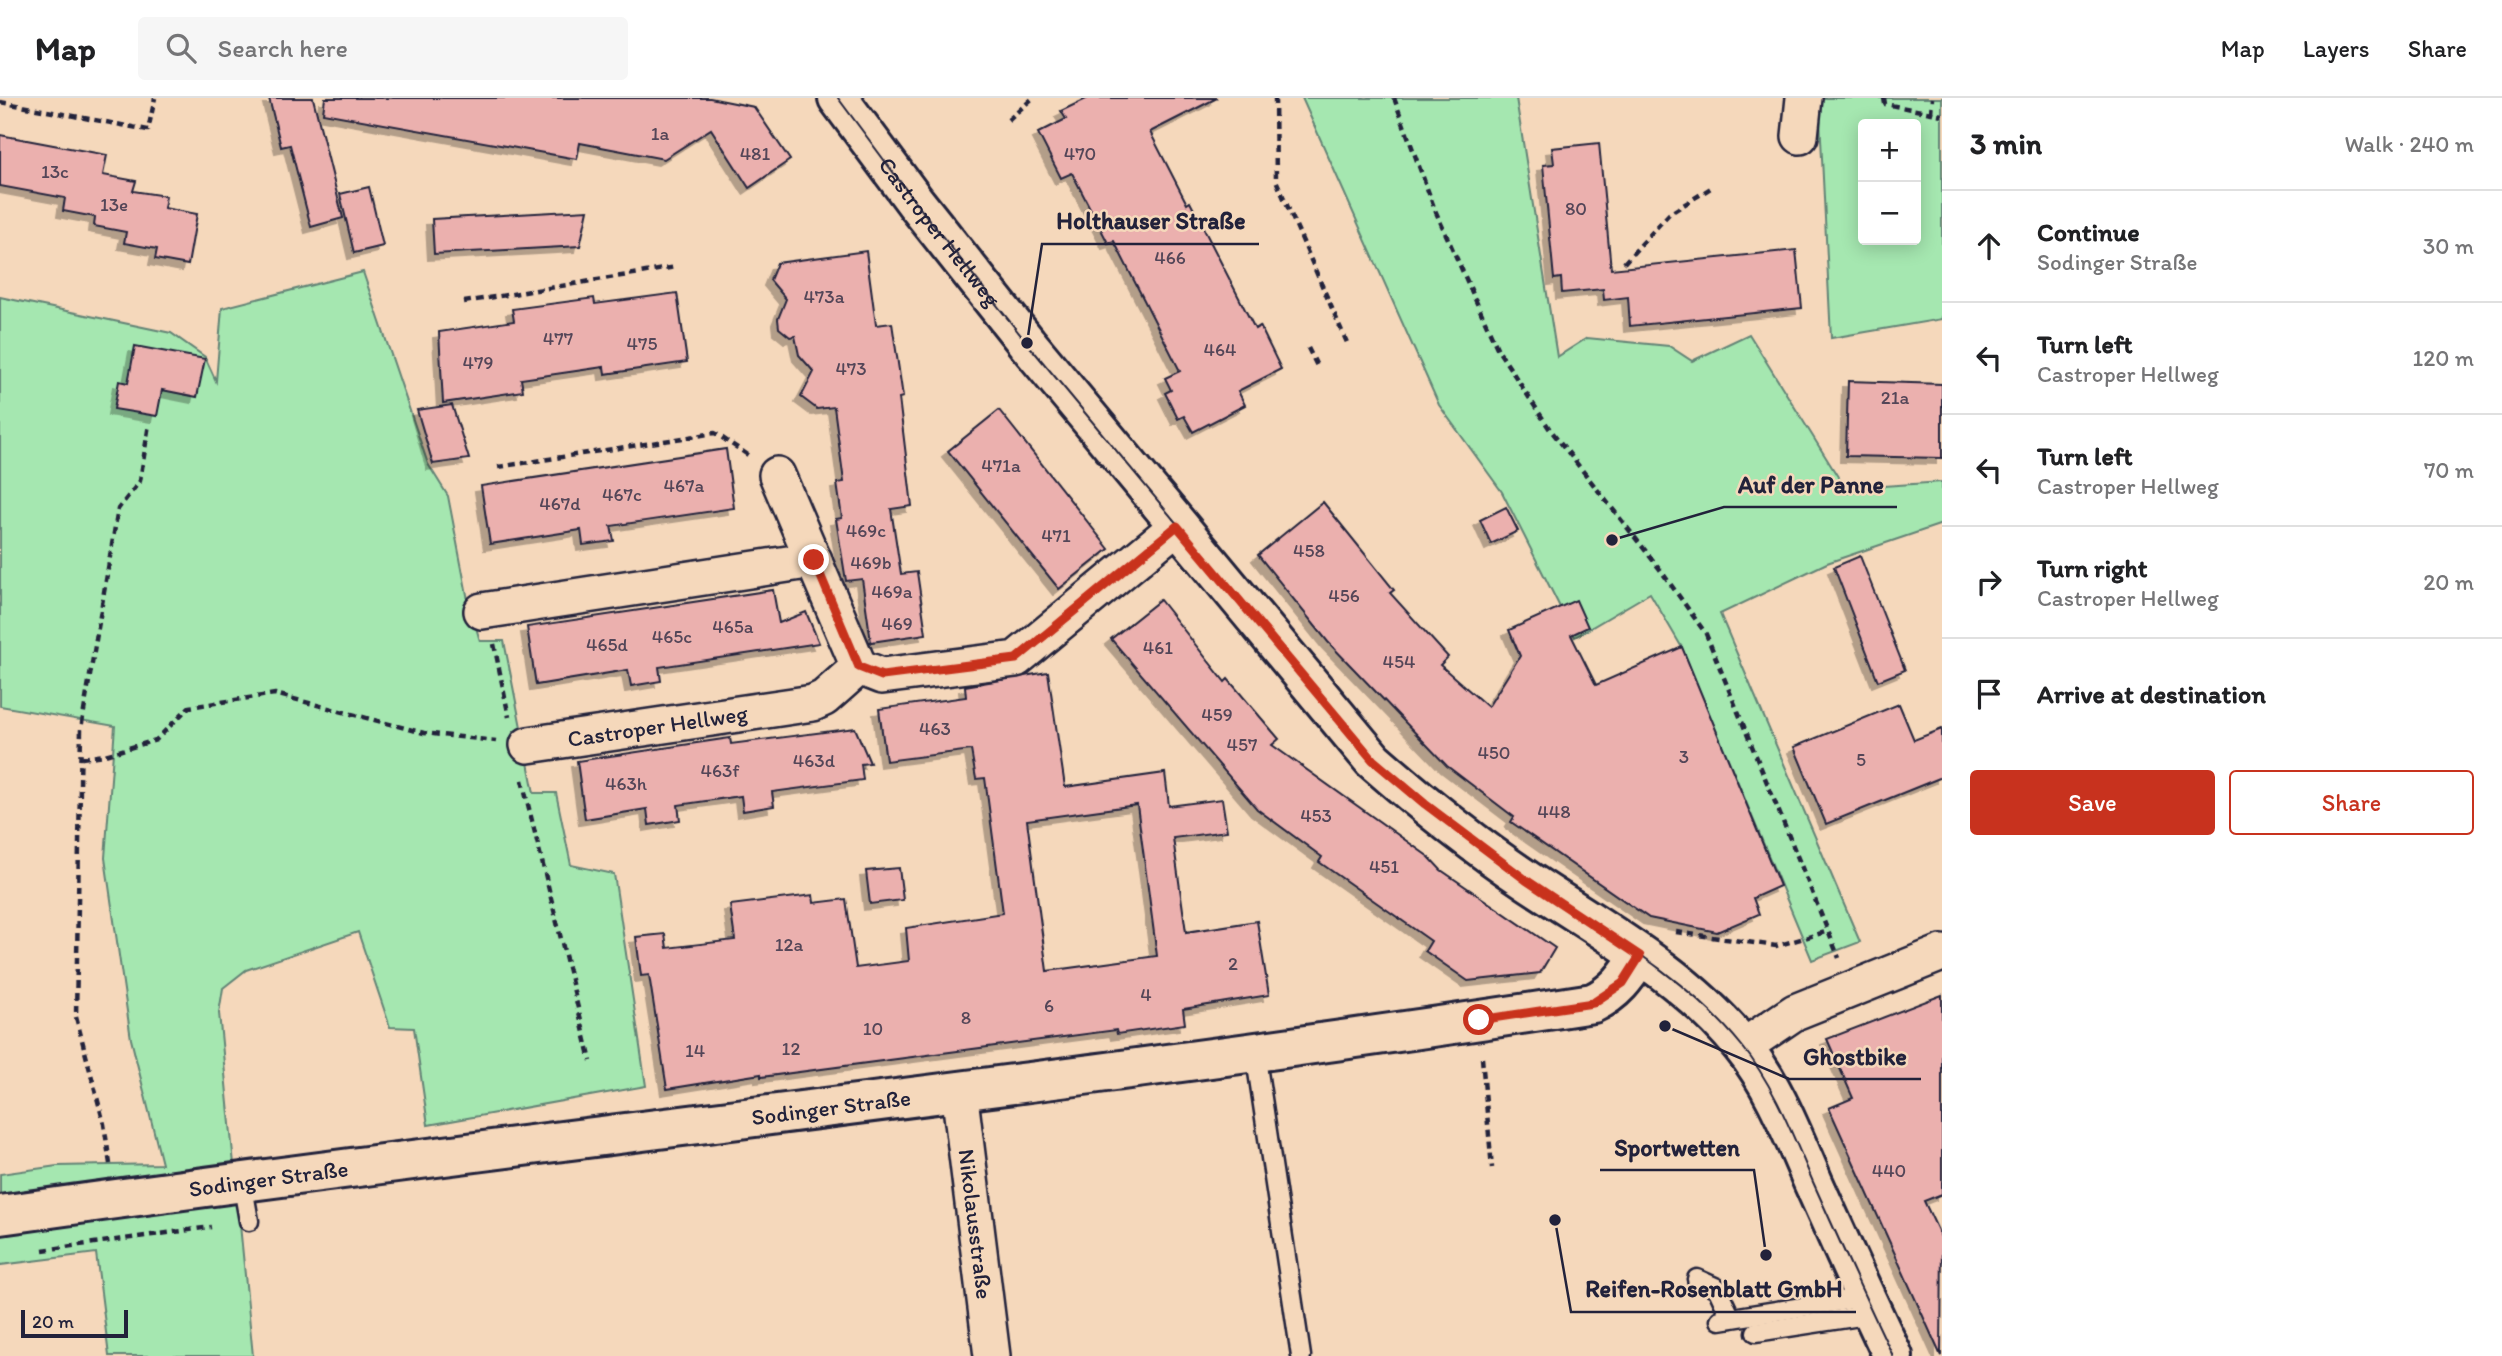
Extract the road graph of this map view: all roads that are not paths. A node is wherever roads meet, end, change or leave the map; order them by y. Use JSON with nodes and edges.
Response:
{"nodes":[{"id":1,"x":838,"y":98,"type":"edge"},
{"id":2,"x":1804,"y":98,"type":"edge"},
{"id":3,"x":1800,"y":136,"type":"dead end"},
{"id":4,"x":777,"y":475,"type":"road end"},
{"id":5,"x":1177,"y":526,"type":"junction"},
{"id":6,"x":814,"y":560,"type":"junction"},
{"id":7,"x":482,"y":611,"type":"road end"},
{"id":8,"x":859,"y":667,"type":"junction"},
{"id":9,"x":521,"y":744,"type":"road end"},
{"id":10,"x":1942,"y":953,"type":"edge"},
{"id":11,"x":1640,"y":956,"type":"junction"},
{"id":12,"x":1743,"y":1047,"type":"junction"},
{"id":13,"x":1255,"y":1052,"type":"junction"},
{"id":14,"x":959,"y":1090,"type":"junction"},
{"id":15,"x":242,"y":1181,"type":"junction"},
{"id":16,"x":0,"y":1215,"type":"edge"},
{"id":17,"x":249,"y":1221,"type":"road end"},
{"id":18,"x":1697,"y":1279,"type":"dead end"},
{"id":19,"x":1869,"y":1306,"type":"junction"},
{"id":20,"x":1756,"y":1332,"type":"dead end"},
{"id":21,"x":992,"y":1356,"type":"edge"},
{"id":22,"x":1301,"y":1356,"type":"edge"},
{"id":23,"x":1893,"y":1356,"type":"edge"}],
"edges":[{"from":1,"to":5,"type":"street","name":"Castroper Hellweg"},
{"from":2,"to":3,"type":"street"},
{"from":4,"to":6,"type":"street"},
{"from":5,"to":8,"type":"street"},
{"from":5,"to":11,"type":"street","name":"Castroper Hellweg"},
{"from":6,"to":7,"type":"street"},
{"from":6,"to":8,"type":"street"},
{"from":8,"to":9,"type":"street","name":"Castroper Hellweg"},
{"from":10,"to":12,"type":"street"},
{"from":11,"to":12,"type":"street","name":"Castroper Hellweg"},
{"from":11,"to":13,"type":"street","name":"Sodinger Straße"},
{"from":12,"to":19,"type":"street","name":"Castroper Hellweg"},
{"from":13,"to":14,"type":"street","name":"Sodinger Straße"},
{"from":13,"to":22,"type":"lane"},
{"from":14,"to":15,"type":"street","name":"Sodinger Straße"},
{"from":14,"to":21,"type":"street","name":"Nikolausstraße"},
{"from":15,"to":16,"type":"street","name":"Sodinger Straße"},
{"from":15,"to":17,"type":"lane"},
{"from":18,"to":19,"type":"lane"},
{"from":19,"to":20,"type":"lane"},
{"from":19,"to":23,"type":"street","name":"Castroper Hellweg"}]}
